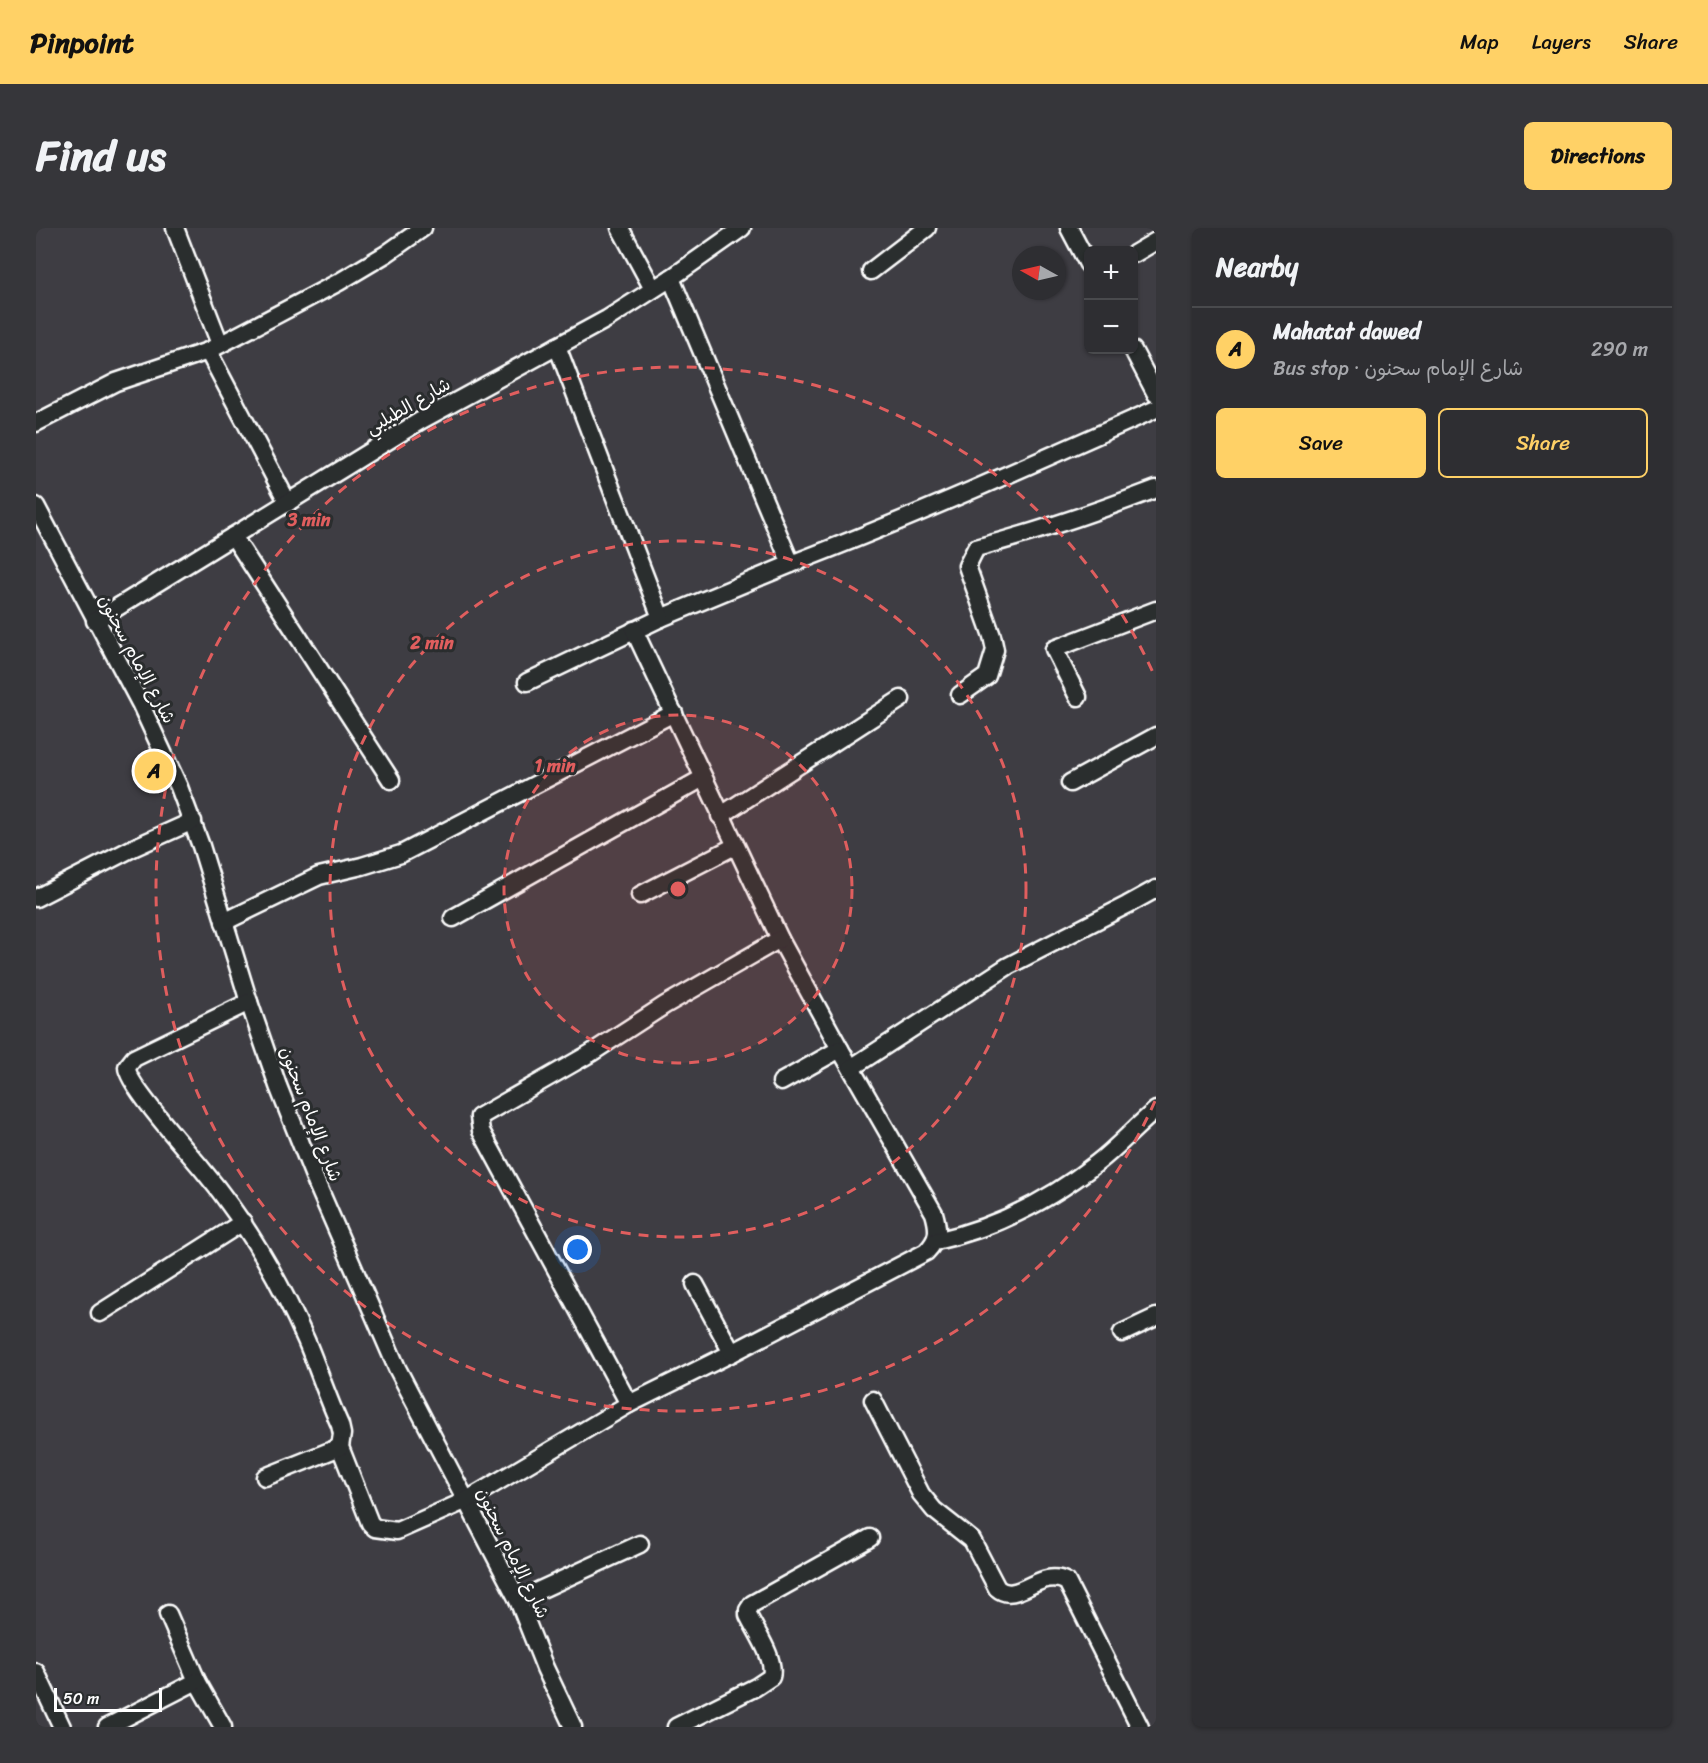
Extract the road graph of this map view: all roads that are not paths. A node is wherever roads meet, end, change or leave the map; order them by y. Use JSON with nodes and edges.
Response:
{"nodes":[{"id":1,"x":175,"y":228,"type":"edge"},
{"id":2,"x":423,"y":228,"type":"edge"},
{"id":3,"x":620,"y":228,"type":"edge"},
{"id":4,"x":742,"y":228,"type":"edge"},
{"id":5,"x":927,"y":228,"type":"edge"},
{"id":6,"x":1069,"y":228,"type":"edge"},
{"id":7,"x":1156,"y":241,"type":"edge"},
{"id":8,"x":1138,"y":252,"type":"edge"},
{"id":9,"x":1084,"y":255,"type":"edge"},
{"id":10,"x":871,"y":271,"type":"dead end"},
{"id":11,"x":671,"y":278,"type":"junction"},
{"id":12,"x":653,"y":289,"type":"junction"},
{"id":13,"x":557,"y":346,"type":"junction"},
{"id":14,"x":214,"y":347,"type":"junction"},
{"id":15,"x":1135,"y":354,"type":"edge"},
{"id":16,"x":1156,"y":394,"type":"edge"},
{"id":17,"x":1156,"y":409,"type":"edge"},
{"id":18,"x":36,"y":423,"type":"edge"},
{"id":19,"x":1156,"y":489,"type":"edge"},
{"id":20,"x":288,"y":503,"type":"junction"},
{"id":21,"x":36,"y":506,"type":"edge"},
{"id":22,"x":234,"y":536,"type":"junction"},
{"id":23,"x":791,"y":564,"type":"junction"},
{"id":24,"x":1156,"y":610,"type":"edge"},
{"id":25,"x":661,"y":618,"type":"junction"},
{"id":26,"x":95,"y":621,"type":"junction"},
{"id":27,"x":634,"y":630,"type":"junction"},
{"id":28,"x":527,"y":682,"type":"dead end"},
{"id":29,"x":960,"y":695,"type":"dead end"},
{"id":30,"x":1078,"y":697,"type":"dead end"},
{"id":31,"x":901,"y":699,"type":"dead end"},
{"id":32,"x":674,"y":713,"type":"junction"},
{"id":33,"x":1156,"y":736,"type":"edge"},
{"id":34,"x":703,"y":778,"type":"junction"},
{"id":35,"x":391,"y":780,"type":"dead end"},
{"id":36,"x":1070,"y":783,"type":"dead end"},
{"id":37,"x":720,"y":816,"type":"junction"},
{"id":38,"x":193,"y":821,"type":"junction"},
{"id":39,"x":735,"y":846,"type":"junction"},
{"id":40,"x":1156,"y":889,"type":"edge"},
{"id":41,"x":640,"y":895,"type":"dead end"},
{"id":42,"x":36,"y":898,"type":"edge"},
{"id":43,"x":453,"y":918,"type":"dead end"},
{"id":44,"x":224,"y":922,"type":"junction"},
{"id":45,"x":780,"y":939,"type":"junction"},
{"id":46,"x":249,"y":1002,"type":"junction"},
{"id":47,"x":840,"y":1049,"type":"junction"},
{"id":48,"x":851,"y":1068,"type":"junction"},
{"id":49,"x":781,"y":1082,"type":"dead end"},
{"id":50,"x":1156,"y":1110,"type":"edge"},
{"id":51,"x":243,"y":1222,"type":"junction"},
{"id":52,"x":936,"y":1241,"type":"junction"},
{"id":53,"x":695,"y":1284,"type":"dead end"},
{"id":54,"x":100,"y":1312,"type":"dead end"},
{"id":55,"x":1156,"y":1317,"type":"edge"},
{"id":56,"x":1122,"y":1333,"type":"dead end"},
{"id":57,"x":732,"y":1353,"type":"junction"},
{"id":58,"x":873,"y":1400,"type":"dead end"},
{"id":59,"x":629,"y":1404,"type":"junction"},
{"id":60,"x":340,"y":1447,"type":"junction"},
{"id":61,"x":265,"y":1477,"type":"dead end"},
{"id":62,"x":467,"y":1500,"type":"junction"},
{"id":63,"x":870,"y":1538,"type":"dead end"},
{"id":64,"x":640,"y":1544,"type":"dead end"},
{"id":65,"x":518,"y":1600,"type":"junction"},
{"id":66,"x":168,"y":1614,"type":"dead end"},
{"id":67,"x":36,"y":1672,"type":"edge"},
{"id":68,"x":197,"y":1681,"type":"junction"},
{"id":69,"x":62,"y":1727,"type":"edge"},
{"id":70,"x":107,"y":1727,"type":"edge"},
{"id":71,"x":223,"y":1727,"type":"edge"},
{"id":72,"x":573,"y":1727,"type":"edge"},
{"id":73,"x":675,"y":1727,"type":"edge"},
{"id":74,"x":1140,"y":1727,"type":"edge"}],
"edges":[{"from":1,"to":14,"type":"street"},
{"from":2,"to":14,"type":"street"},
{"from":3,"to":12,"type":"street"},
{"from":4,"to":11,"type":"street","name":"شارع الطبلبي"},
{"from":5,"to":10,"type":"street"},
{"from":6,"to":9,"type":"street"},
{"from":7,"to":8,"type":"street"},
{"from":11,"to":12,"type":"street","name":"شارع الطبلبي"},
{"from":11,"to":23,"type":"street"},
{"from":12,"to":13,"type":"street","name":"شارع الطبلبي"},
{"from":13,"to":20,"type":"street","name":"شارع الطبلبي"},
{"from":13,"to":25,"type":"street"},
{"from":14,"to":18,"type":"street"},
{"from":14,"to":20,"type":"street"},
{"from":15,"to":16,"type":"street"},
{"from":17,"to":23,"type":"street"},
{"from":19,"to":29,"type":"street"},
{"from":20,"to":22,"type":"street","name":"شارع الطبلبي"},
{"from":21,"to":26,"type":"street","name":"شارع الإمام سحنون"},
{"from":22,"to":26,"type":"street","name":"شارع الطبلبي"},
{"from":22,"to":35,"type":"street"},
{"from":23,"to":25,"type":"street"},
{"from":24,"to":30,"type":"street"},
{"from":25,"to":27,"type":"street"},
{"from":26,"to":38,"type":"street","name":"شارع الإمام سحنون"},
{"from":27,"to":28,"type":"street"},
{"from":27,"to":32,"type":"street"},
{"from":31,"to":37,"type":"street"},
{"from":32,"to":34,"type":"street"},
{"from":32,"to":44,"type":"street"},
{"from":33,"to":36,"type":"street"},
{"from":34,"to":37,"type":"street"},
{"from":34,"to":43,"type":"street"},
{"from":37,"to":39,"type":"street"},
{"from":38,"to":42,"type":"street"},
{"from":38,"to":44,"type":"street","name":"شارع الإمام سحنون"},
{"from":39,"to":41,"type":"street"},
{"from":39,"to":45,"type":"street"},
{"from":40,"to":48,"type":"street"},
{"from":44,"to":46,"type":"street","name":"شارع الإمام سحنون"},
{"from":45,"to":47,"type":"street"},
{"from":45,"to":59,"type":"street"},
{"from":46,"to":51,"type":"street"},
{"from":46,"to":62,"type":"street","name":"شارع الإمام سحنون"},
{"from":47,"to":48,"type":"street"},
{"from":47,"to":49,"type":"street"},
{"from":48,"to":52,"type":"street"},
{"from":50,"to":52,"type":"street"},
{"from":51,"to":54,"type":"street"},
{"from":51,"to":60,"type":"street"},
{"from":52,"to":57,"type":"street"},
{"from":53,"to":57,"type":"street"},
{"from":55,"to":56,"type":"street"},
{"from":57,"to":59,"type":"street"},
{"from":58,"to":74,"type":"street"},
{"from":59,"to":62,"type":"street"},
{"from":60,"to":61,"type":"street"},
{"from":60,"to":62,"type":"street"},
{"from":62,"to":65,"type":"street","name":"شارع الإمام سحنون"},
{"from":63,"to":73,"type":"street"},
{"from":64,"to":65,"type":"street"},
{"from":65,"to":72,"type":"street","name":"شارع الإمام سحنون"},
{"from":66,"to":68,"type":"street"},
{"from":67,"to":69,"type":"street"},
{"from":68,"to":70,"type":"street"},
{"from":68,"to":71,"type":"street"}]}
